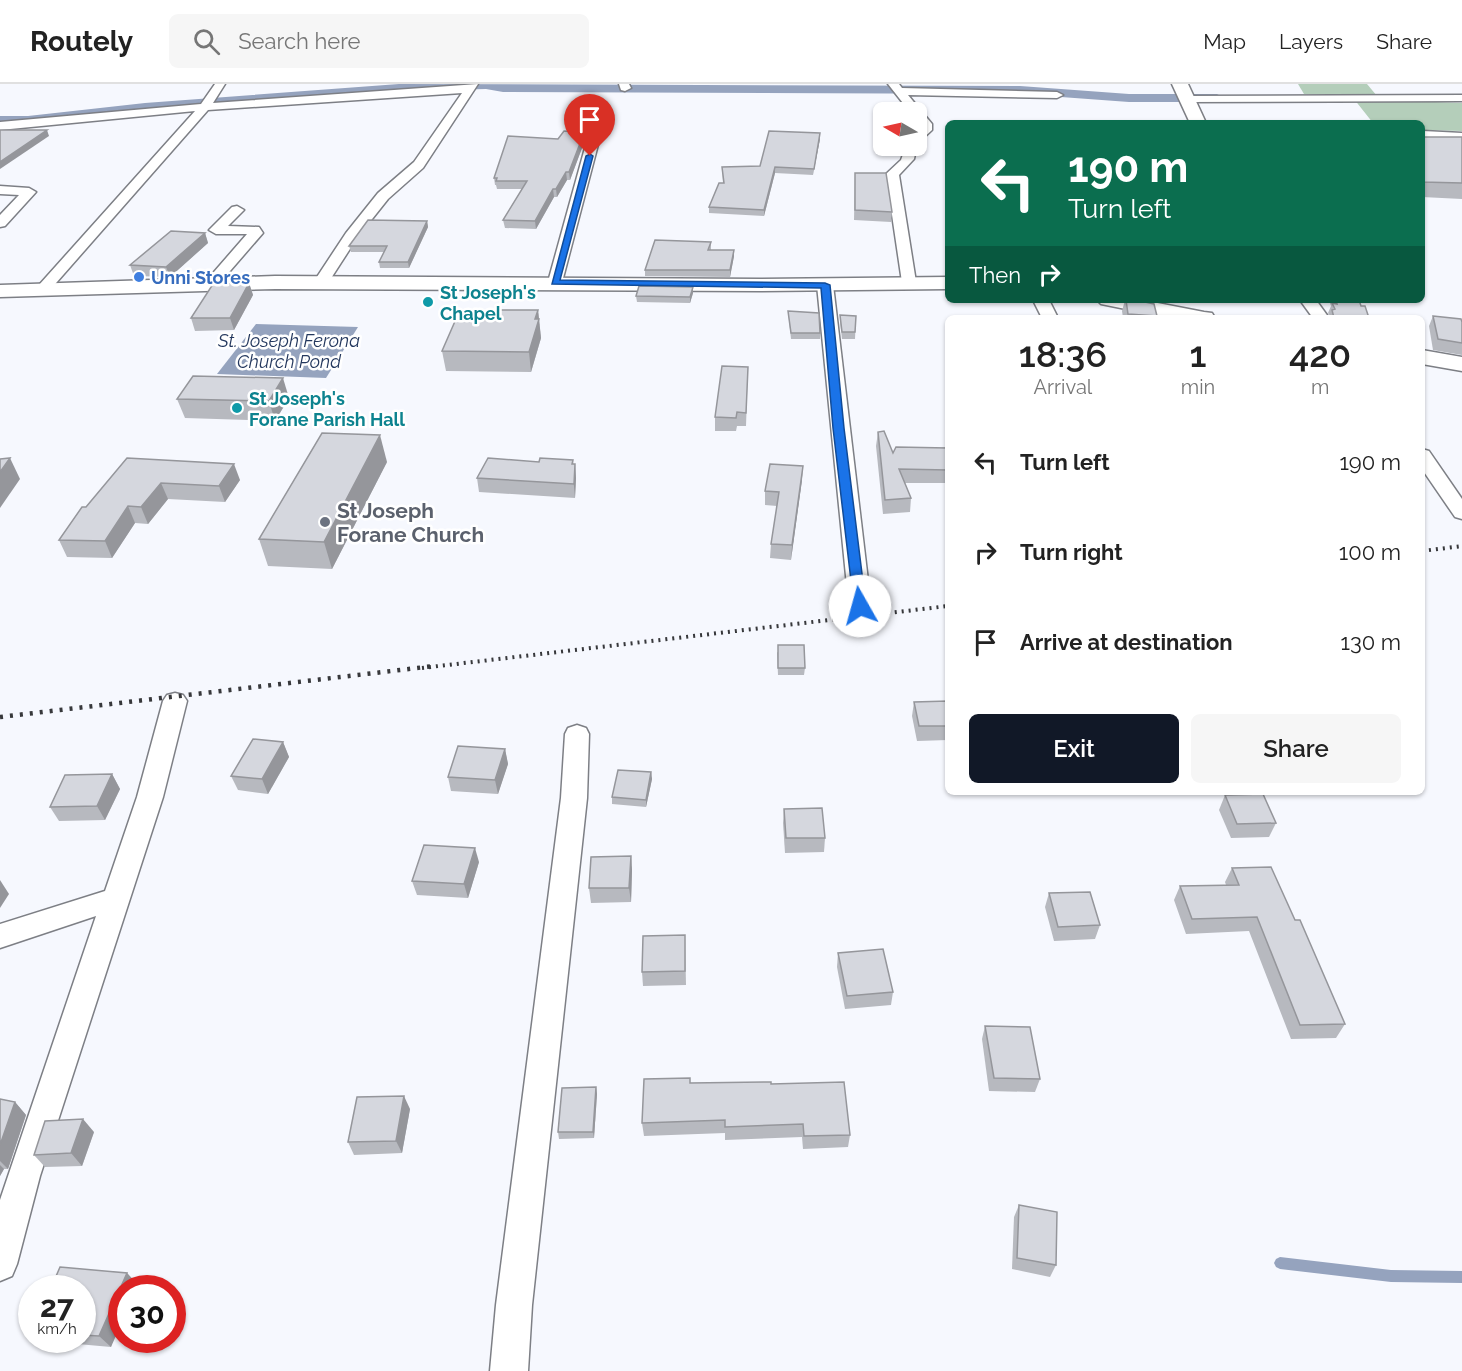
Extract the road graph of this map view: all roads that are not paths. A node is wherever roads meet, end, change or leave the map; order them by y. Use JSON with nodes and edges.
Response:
{"nodes":[{"id":1,"x":220,"y":84,"type":"edge"},
{"id":2,"x":896,"y":88,"type":"edge"},
{"id":3,"x":466,"y":89,"type":"edge"},
{"id":4,"x":1185,"y":93,"type":"edge"},
{"id":5,"x":1057,"y":95,"type":"dead end"},
{"id":6,"x":1462,"y":98,"type":"edge"},
{"id":7,"x":905,"y":102,"type":"edge"},
{"id":8,"x":206,"y":106,"type":"junction"},
{"id":9,"x":1197,"y":120,"type":"edge"},
{"id":10,"x":0,"y":126,"type":"edge"},
{"id":11,"x":1425,"y":135,"type":"edge"},
{"id":12,"x":594,"y":137,"type":"dead end"},
{"id":13,"x":1462,"y":137,"type":"edge"},
{"id":14,"x":910,"y":156,"type":"edge"},
{"id":15,"x":0,"y":190,"type":"edge"},
{"id":16,"x":237,"y":210,"type":"dead end"},
{"id":17,"x":0,"y":223,"type":"edge"},
{"id":18,"x":555,"y":282,"type":"junction"},
{"id":19,"x":909,"y":282,"type":"junction"},
{"id":20,"x":212,"y":283,"type":"junction"},
{"id":21,"x":321,"y":283,"type":"junction"},
{"id":22,"x":945,"y":283,"type":"edge"},
{"id":23,"x":825,"y":285,"type":"junction"},
{"id":24,"x":44,"y":288,"type":"junction"},
{"id":25,"x":0,"y":291,"type":"edge"},
{"id":26,"x":1151,"y":304,"type":"edge"},
{"id":27,"x":1193,"y":315,"type":"edge"},
{"id":28,"x":1425,"y":358,"type":"edge"},
{"id":29,"x":1462,"y":364,"type":"edge"},
{"id":30,"x":1425,"y":459,"type":"edge"},
{"id":31,"x":1462,"y":513,"type":"edge"},
{"id":32,"x":860,"y":606,"type":"dead end"},
{"id":33,"x":175,"y":701,"type":"dead end"},
{"id":34,"x":578,"y":734,"type":"dead end"},
{"id":35,"x":118,"y":898,"type":"junction"},
{"id":36,"x":0,"y":936,"type":"edge"},
{"id":37,"x":0,"y":1264,"type":"edge"},
{"id":38,"x":509,"y":1371,"type":"edge"}],
"edges":[{"from":1,"to":8,"type":"street"},
{"from":2,"to":5,"type":"street"},
{"from":2,"to":7,"type":"street"},
{"from":3,"to":8,"type":"street"},
{"from":3,"to":21,"type":"street"},
{"from":4,"to":6,"type":"street"},
{"from":4,"to":9,"type":"main road"},
{"from":8,"to":10,"type":"street"},
{"from":8,"to":24,"type":"street"},
{"from":11,"to":13,"type":"street"},
{"from":12,"to":18,"type":"street"},
{"from":14,"to":19,"type":"street"},
{"from":15,"to":17,"type":"street"},
{"from":16,"to":20,"type":"street"},
{"from":18,"to":21,"type":"main road"},
{"from":18,"to":23,"type":"main road"},
{"from":19,"to":22,"type":"main road"},
{"from":19,"to":23,"type":"main road"},
{"from":20,"to":21,"type":"main road"},
{"from":20,"to":24,"type":"main road"},
{"from":23,"to":32,"type":"street"},
{"from":24,"to":25,"type":"main road"},
{"from":26,"to":27,"type":"main road"},
{"from":28,"to":29,"type":"main road"},
{"from":30,"to":31,"type":"street"},
{"from":33,"to":35,"type":"street"},
{"from":34,"to":38,"type":"street"},
{"from":35,"to":36,"type":"street"},
{"from":35,"to":37,"type":"street"}]}
